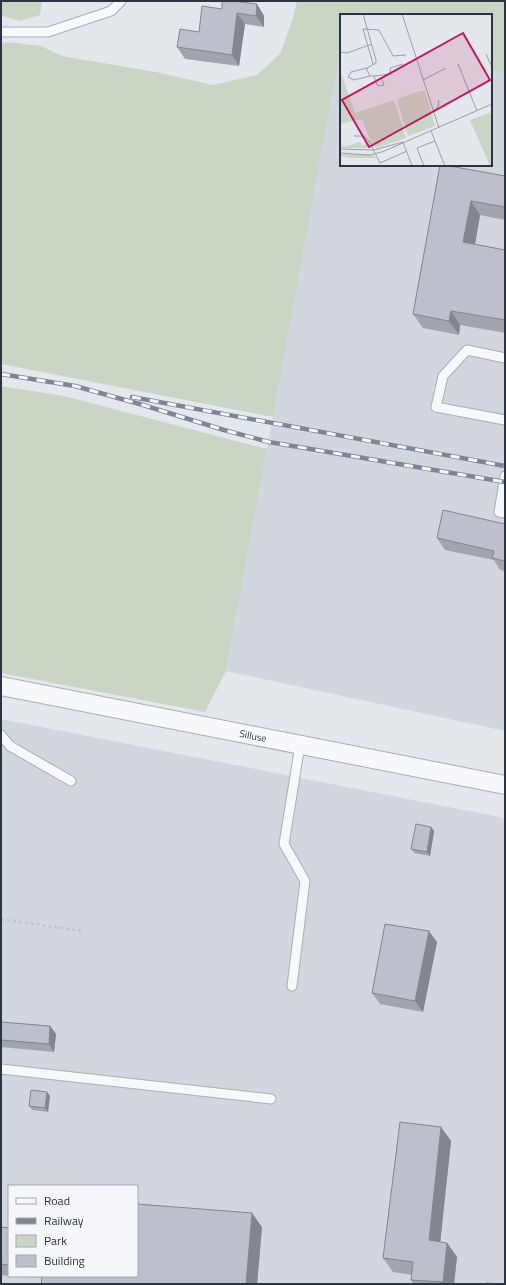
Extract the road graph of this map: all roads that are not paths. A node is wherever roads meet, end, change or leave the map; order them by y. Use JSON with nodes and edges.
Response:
{"nodes":[{"id":1,"x":121,"y":1,"type":"edge"},
{"id":2,"x":1,"y":32,"type":"edge"},
{"id":3,"x":505,"y":358,"type":"edge"},
{"id":4,"x":505,"y":420,"type":"edge"},
{"id":5,"x":505,"y":476,"type":"edge"},
{"id":6,"x":505,"y":513,"type":"edge"},
{"id":7,"x":1,"y":686,"type":"edge"},
{"id":8,"x":1,"y":734,"type":"edge"},
{"id":9,"x":300,"y":745,"type":"junction"},
{"id":10,"x":71,"y":781,"type":"dead end"},
{"id":11,"x":505,"y":785,"type":"edge"},
{"id":12,"x":292,"y":986,"type":"dead end"},
{"id":13,"x":1,"y":1069,"type":"edge"},
{"id":14,"x":272,"y":1099,"type":"dead end"}],
"edges":[{"from":1,"to":2,"type":"lane"},
{"from":3,"to":4,"type":"lane"},
{"from":5,"to":6,"type":"lane"},
{"from":7,"to":9,"type":"street","name":"Silluse"},
{"from":8,"to":10,"type":"lane"},
{"from":9,"to":11,"type":"street","name":"Silluse"},
{"from":9,"to":12,"type":"lane"},
{"from":13,"to":14,"type":"lane"}]}
